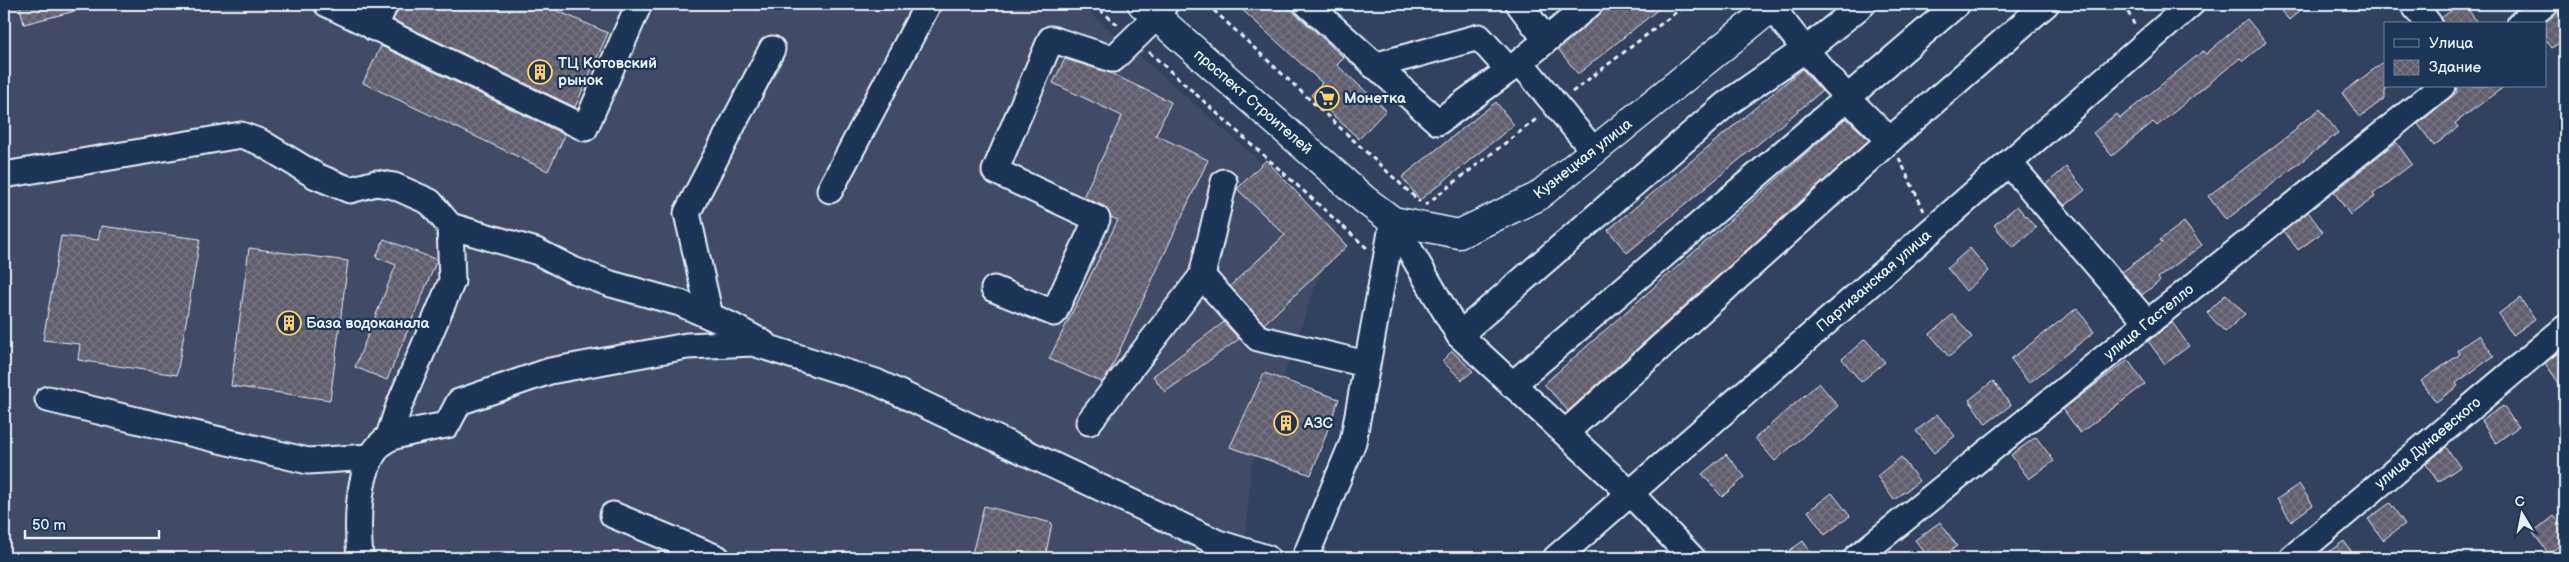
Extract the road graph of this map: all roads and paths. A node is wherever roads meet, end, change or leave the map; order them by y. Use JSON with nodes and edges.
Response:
{"nodes":[{"id":1,"x":327,"y":4,"type":"edge"},
{"id":2,"x":385,"y":4,"type":"edge"},
{"id":3,"x":639,"y":4,"type":"edge"},
{"id":4,"x":928,"y":4,"type":"edge"},
{"id":5,"x":1092,"y":4,"type":"edge"},
{"id":6,"x":1307,"y":4,"type":"edge"},
{"id":7,"x":1519,"y":4,"type":"edge"},
{"id":8,"x":1590,"y":4,"type":"edge"},
{"id":9,"x":1863,"y":4,"type":"edge"},
{"id":10,"x":1958,"y":4,"type":"edge"},
{"id":11,"x":2046,"y":4,"type":"edge"},
{"id":12,"x":2191,"y":4,"type":"edge"},
{"id":13,"x":2414,"y":4,"type":"edge"},
{"id":14,"x":2545,"y":4,"type":"edge"},
{"id":15,"x":1774,"y":5,"type":"edge"},
{"id":16,"x":1154,"y":8,"type":"edge"},
{"id":17,"x":2428,"y":22,"type":"edge"},
{"id":18,"x":2522,"y":22,"type":"edge"},
{"id":19,"x":374,"y":28,"type":"junction"},
{"id":20,"x":1133,"y":38,"type":"junction"},
{"id":21,"x":1546,"y":40,"type":"junction"},
{"id":22,"x":772,"y":48,"type":"dead end"},
{"id":23,"x":1804,"y":50,"type":"junction"},
{"id":24,"x":1374,"y":66,"type":"junction"},
{"id":25,"x":1514,"y":66,"type":"junction"},
{"id":26,"x":2440,"y":88,"type":"edge"},
{"id":27,"x":1846,"y":99,"type":"junction"},
{"id":28,"x":1890,"y":140,"type":"junction"},
{"id":29,"x":1594,"y":151,"type":"junction"},
{"id":30,"x":2009,"y":163,"type":"junction"},
{"id":31,"x":4,"y":175,"type":"edge"},
{"id":32,"x":1224,"y":182,"type":"dead end"},
{"id":33,"x":830,"y":190,"type":"dead end"},
{"id":34,"x":1365,"y":200,"type":"joint"},
{"id":35,"x":1393,"y":221,"type":"junction"},
{"id":36,"x":450,"y":226,"type":"junction"},
{"id":37,"x":1933,"y":230,"type":"junction"},
{"id":38,"x":1385,"y":264,"type":"junction"},
{"id":39,"x":1202,"y":276,"type":"junction"},
{"id":40,"x":994,"y":290,"type":"dead end"},
{"id":41,"x":710,"y":316,"type":"junction"},
{"id":42,"x":2148,"y":324,"type":"junction"},
{"id":43,"x":2565,"y":328,"type":"edge"},
{"id":44,"x":1459,"y":335,"type":"junction"},
{"id":45,"x":778,"y":351,"type":"junction"},
{"id":46,"x":1366,"y":364,"type":"junction"},
{"id":47,"x":1512,"y":385,"type":"junction"},
{"id":48,"x":48,"y":399,"type":"dead end"},
{"id":49,"x":1090,"y":422,"type":"dead end"},
{"id":50,"x":1565,"y":433,"type":"junction"},
{"id":51,"x":388,"y":439,"type":"junction"},
{"id":52,"x":370,"y":456,"type":"junction"},
{"id":53,"x":1631,"y":494,"type":"junction"},
{"id":54,"x":613,"y":515,"type":"dead end"},
{"id":55,"x":1303,"y":556,"type":"edge"},
{"id":56,"x":360,"y":558,"type":"edge"},
{"id":57,"x":717,"y":558,"type":"edge"},
{"id":58,"x":1267,"y":558,"type":"edge"},
{"id":59,"x":1556,"y":558,"type":"edge"},
{"id":60,"x":1692,"y":558,"type":"edge"},
{"id":61,"x":1856,"y":558,"type":"edge"},
{"id":62,"x":2292,"y":558,"type":"edge"}],
"edges":[{"from":1,"to":19,"type":"street"},
{"from":2,"to":19,"type":"street"},
{"from":3,"to":19,"type":"street"},
{"from":4,"to":33,"type":"street"},
{"from":5,"to":20,"type":"path"},
{"from":6,"to":24,"type":"street"},
{"from":7,"to":21,"type":"street"},
{"from":8,"to":21,"type":"street"},
{"from":9,"to":23,"type":"street"},
{"from":10,"to":27,"type":"street"},
{"from":11,"to":28,"type":"street"},
{"from":12,"to":30,"type":"street","name":"Партизанская улица"},
{"from":13,"to":17,"type":"street"},
{"from":14,"to":18,"type":"street"},
{"from":15,"to":23,"type":"street"},
{"from":15,"to":29,"type":"main road","name":"Кузнецкая улица"},
{"from":16,"to":20,"type":"street"},
{"from":16,"to":34,"type":"main road","name":"проспект Строителей"},
{"from":20,"to":38,"type":"path"},
{"from":20,"to":40,"type":"street"},
{"from":21,"to":25,"type":"street"},
{"from":22,"to":41,"type":"street"},
{"from":23,"to":27,"type":"street"},
{"from":23,"to":44,"type":"street"},
{"from":24,"to":25,"type":"street"},
{"from":24,"to":25,"type":"street"},
{"from":25,"to":29,"type":"street"},
{"from":26,"to":42,"type":"street","name":"улица Гастелло"},
{"from":27,"to":28,"type":"street"},
{"from":27,"to":47,"type":"street"},
{"from":28,"to":37,"type":"path"},
{"from":28,"to":50,"type":"street"},
{"from":29,"to":35,"type":"main road","name":"Кузнецкая улица"},
{"from":30,"to":37,"type":"street","name":"Партизанская улица"},
{"from":30,"to":42,"type":"street"},
{"from":31,"to":36,"type":"street"},
{"from":32,"to":39,"type":"street"},
{"from":34,"to":35,"type":"main road","name":"Кузнецкая улица"},
{"from":35,"to":38,"type":"street"},
{"from":35,"to":44,"type":"street"},
{"from":36,"to":41,"type":"street"},
{"from":36,"to":51,"type":"street"},
{"from":37,"to":53,"type":"street","name":"Партизанская улица"},
{"from":38,"to":46,"type":"street"},
{"from":39,"to":46,"type":"street"},
{"from":39,"to":49,"type":"street"},
{"from":41,"to":45,"type":"street"},
{"from":42,"to":61,"type":"street","name":"улица Гастелло"},
{"from":43,"to":62,"type":"street","name":"улица Дунаевского"},
{"from":44,"to":47,"type":"street"},
{"from":45,"to":51,"type":"street"},
{"from":45,"to":58,"type":"street"},
{"from":46,"to":55,"type":"street"},
{"from":47,"to":50,"type":"street"},
{"from":48,"to":52,"type":"street"},
{"from":50,"to":53,"type":"street"},
{"from":51,"to":52,"type":"street"},
{"from":52,"to":56,"type":"street"},
{"from":53,"to":59,"type":"street","name":"Партизанская улица"},
{"from":53,"to":60,"type":"street"},
{"from":54,"to":57,"type":"street"}]}
